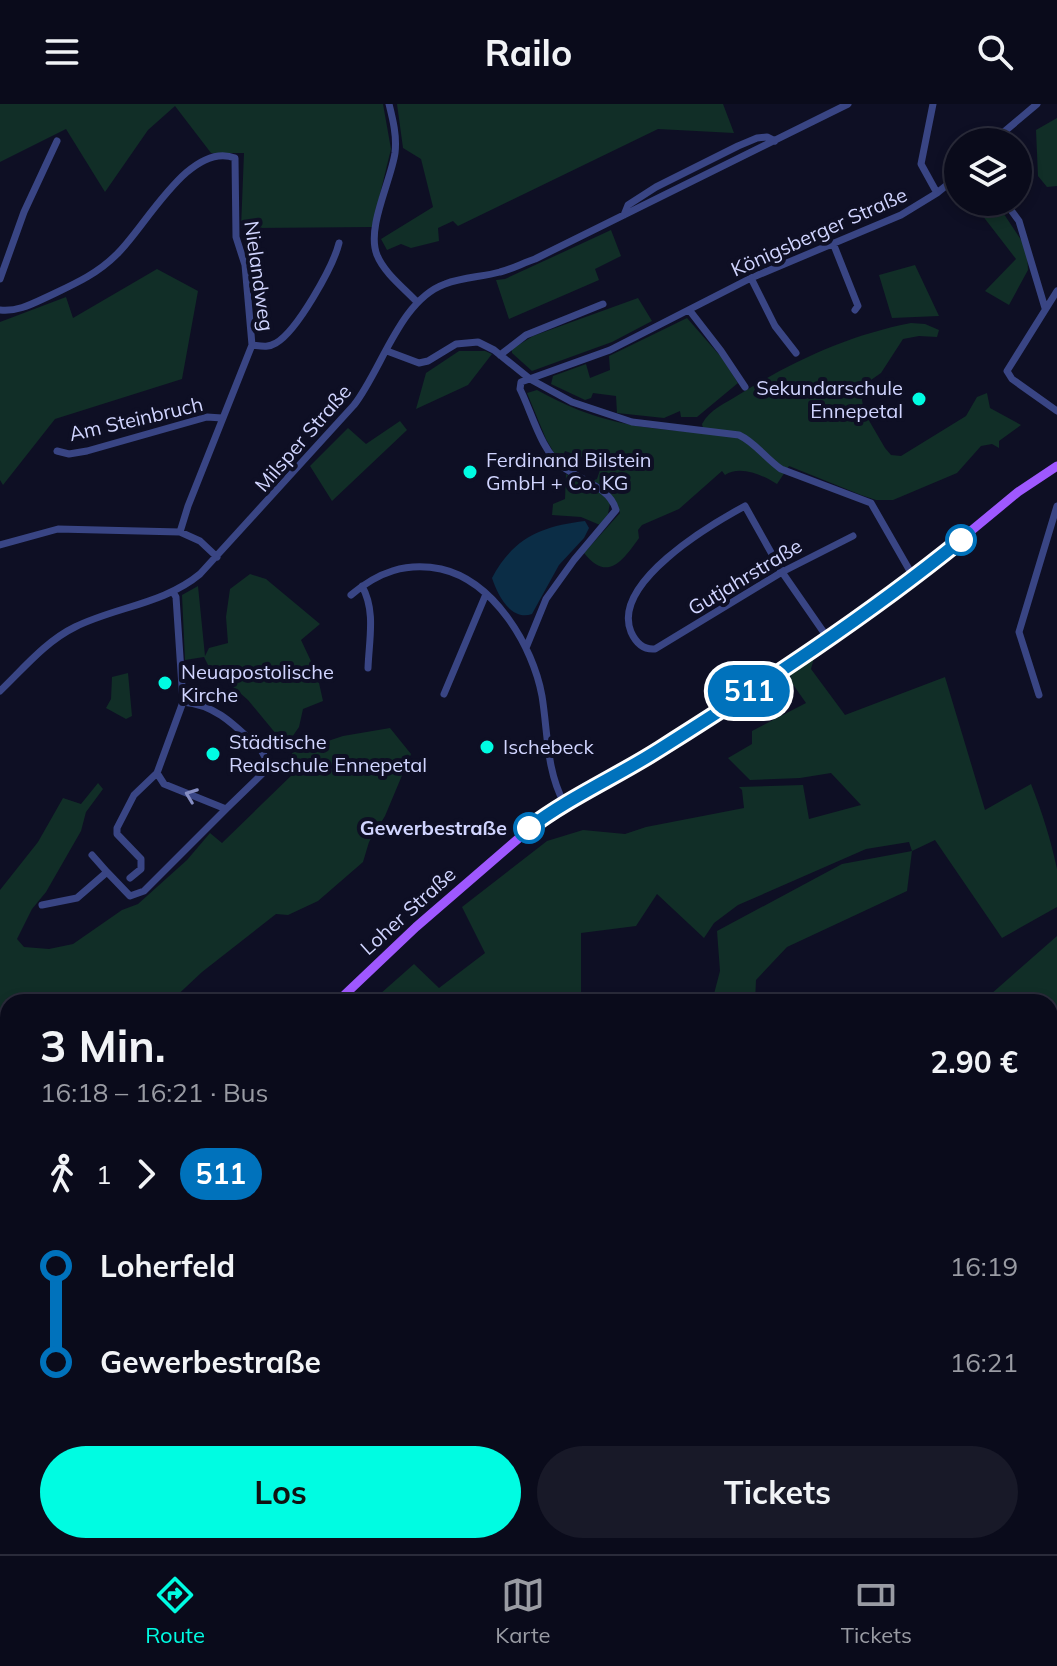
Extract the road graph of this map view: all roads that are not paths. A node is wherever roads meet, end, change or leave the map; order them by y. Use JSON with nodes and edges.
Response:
{"nodes":[{"id":1,"x":389,"y":104,"type":"edge"},
{"id":2,"x":848,"y":104,"type":"edge"},
{"id":3,"x":933,"y":104,"type":"edge"},
{"id":4,"x":1037,"y":104,"type":"edge"},
{"id":5,"x":1009,"y":128,"type":"edge"},
{"id":6,"x":57,"y":141,"type":"dead end"},
{"id":7,"x":944,"y":187,"type":"edge"},
{"id":8,"x":937,"y":193,"type":"junction"},
{"id":9,"x":1015,"y":216,"type":"edge"},
{"id":10,"x":339,"y":243,"type":"dead end"},
{"id":11,"x":833,"y":243,"type":"junction"},
{"id":12,"x":751,"y":278,"type":"junction"},
{"id":13,"x":0,"y":279,"type":"edge"},
{"id":14,"x":1057,"y":291,"type":"edge"},
{"id":15,"x":417,"y":302,"type":"junction"},
{"id":16,"x":603,"y":304,"type":"dead end"},
{"id":17,"x":1045,"y":308,"type":"junction"},
{"id":18,"x":0,"y":310,"type":"edge"},
{"id":19,"x":855,"y":310,"type":"dead end"},
{"id":20,"x":690,"y":311,"type":"junction"},
{"id":21,"x":252,"y":345,"type":"junction"},
{"id":22,"x":387,"y":351,"type":"junction"},
{"id":23,"x":796,"y":353,"type":"dead end"},
{"id":24,"x":500,"y":355,"type":"junction"},
{"id":25,"x":530,"y":379,"type":"junction"},
{"id":26,"x":745,"y":387,"type":"dead end"},
{"id":27,"x":1057,"y":411,"type":"edge"},
{"id":28,"x":222,"y":418,"type":"junction"},
{"id":29,"x":57,"y":451,"type":"dead end"},
{"id":30,"x":1057,"y":466,"type":"edge"},
{"id":31,"x":1057,"y":506,"type":"edge"},
{"id":32,"x":180,"y":532,"type":"junction"},
{"id":33,"x":853,"y":536,"type":"dead end"},
{"id":34,"x":0,"y":545,"type":"edge"},
{"id":35,"x":217,"y":557,"type":"junction"},
{"id":36,"x":782,"y":572,"type":"junction"},
{"id":37,"x":914,"y":578,"type":"junction"},
{"id":38,"x":362,"y":586,"type":"junction"},
{"id":39,"x":173,"y":592,"type":"junction"},
{"id":40,"x":486,"y":594,"type":"junction"},
{"id":41,"x":351,"y":595,"type":"dead end"},
{"id":42,"x":827,"y":637,"type":"junction"},
{"id":43,"x":526,"y":648,"type":"junction"},
{"id":44,"x":368,"y":668,"type":"dead end"},
{"id":45,"x":0,"y":691,"type":"edge"},
{"id":46,"x":444,"y":694,"type":"dead end"},
{"id":47,"x":1039,"y":695,"type":"dead end"},
{"id":48,"x":183,"y":702,"type":"junction"},
{"id":49,"x":157,"y":773,"type":"junction"},
{"id":50,"x":564,"y":803,"type":"junction"},
{"id":51,"x":226,"y":809,"type":"junction"},
{"id":52,"x":92,"y":855,"type":"dead end"},
{"id":53,"x":107,"y":872,"type":"junction"},
{"id":54,"x":130,"y":878,"type":"dead end"},
{"id":55,"x":42,"y":905,"type":"dead end"},
{"id":56,"x":345,"y":994,"type":"edge"}],
"edges":[{"from":1,"to":15,"type":"street"},
{"from":2,"to":15,"type":"street","name":"Milsper Straße"},
{"from":3,"to":8,"type":"street"},
{"from":4,"to":5,"type":"street"},
{"from":6,"to":13,"type":"street"},
{"from":7,"to":8,"type":"street","name":"Königsberger Straße"},
{"from":8,"to":11,"type":"street","name":"Königsberger Straße"},
{"from":9,"to":17,"type":"street"},
{"from":10,"to":21,"type":"street"},
{"from":11,"to":12,"type":"street","name":"Königsberger Straße"},
{"from":11,"to":19,"type":"street"},
{"from":12,"to":20,"type":"street","name":"Königsberger Straße"},
{"from":12,"to":23,"type":"street"},
{"from":14,"to":17,"type":"street"},
{"from":15,"to":22,"type":"street","name":"Milsper Straße"},
{"from":16,"to":24,"type":"street"},
{"from":17,"to":27,"type":"street"},
{"from":18,"to":21,"type":"street","name":"Nielandweg"},
{"from":20,"to":25,"type":"street","name":"Königsberger Straße"},
{"from":20,"to":26,"type":"street"},
{"from":21,"to":28,"type":"street","name":"Nielandweg"},
{"from":22,"to":24,"type":"street"},
{"from":22,"to":35,"type":"street","name":"Milsper Straße"},
{"from":24,"to":25,"type":"street"},
{"from":25,"to":37,"type":"street"},
{"from":25,"to":43,"type":"street"},
{"from":28,"to":29,"type":"street","name":"Am Steinbruch"},
{"from":28,"to":32,"type":"street","name":"Nielandweg"},
{"from":30,"to":37,"type":"main road","name":"Loher Straße"},
{"from":31,"to":47,"type":"street"},
{"from":32,"to":34,"type":"street"},
{"from":32,"to":35,"type":"street"},
{"from":33,"to":36,"type":"street","name":"Gutjahrstraße"},
{"from":35,"to":39,"type":"street","name":"Milsper Straße"},
{"from":36,"to":36,"type":"street","name":"Gutjahrstraße"},
{"from":36,"to":42,"type":"street"},
{"from":37,"to":42,"type":"main road","name":"Loher Straße"},
{"from":38,"to":40,"type":"street"},
{"from":38,"to":41,"type":"street"},
{"from":38,"to":44,"type":"street"},
{"from":39,"to":45,"type":"street","name":"Milsper Straße"},
{"from":39,"to":48,"type":"street"},
{"from":40,"to":43,"type":"street"},
{"from":40,"to":46,"type":"street"},
{"from":42,"to":50,"type":"main road","name":"Loher Straße"},
{"from":43,"to":50,"type":"street"},
{"from":48,"to":49,"type":"street"},
{"from":48,"to":51,"type":"street"},
{"from":51,"to":49,"type":"street","one_way":true},
{"from":49,"to":54,"type":"street"},
{"from":50,"to":56,"type":"main road","name":"Loher Straße"},
{"from":51,"to":53,"type":"street"},
{"from":52,"to":53,"type":"street"},
{"from":53,"to":55,"type":"street"}]}
